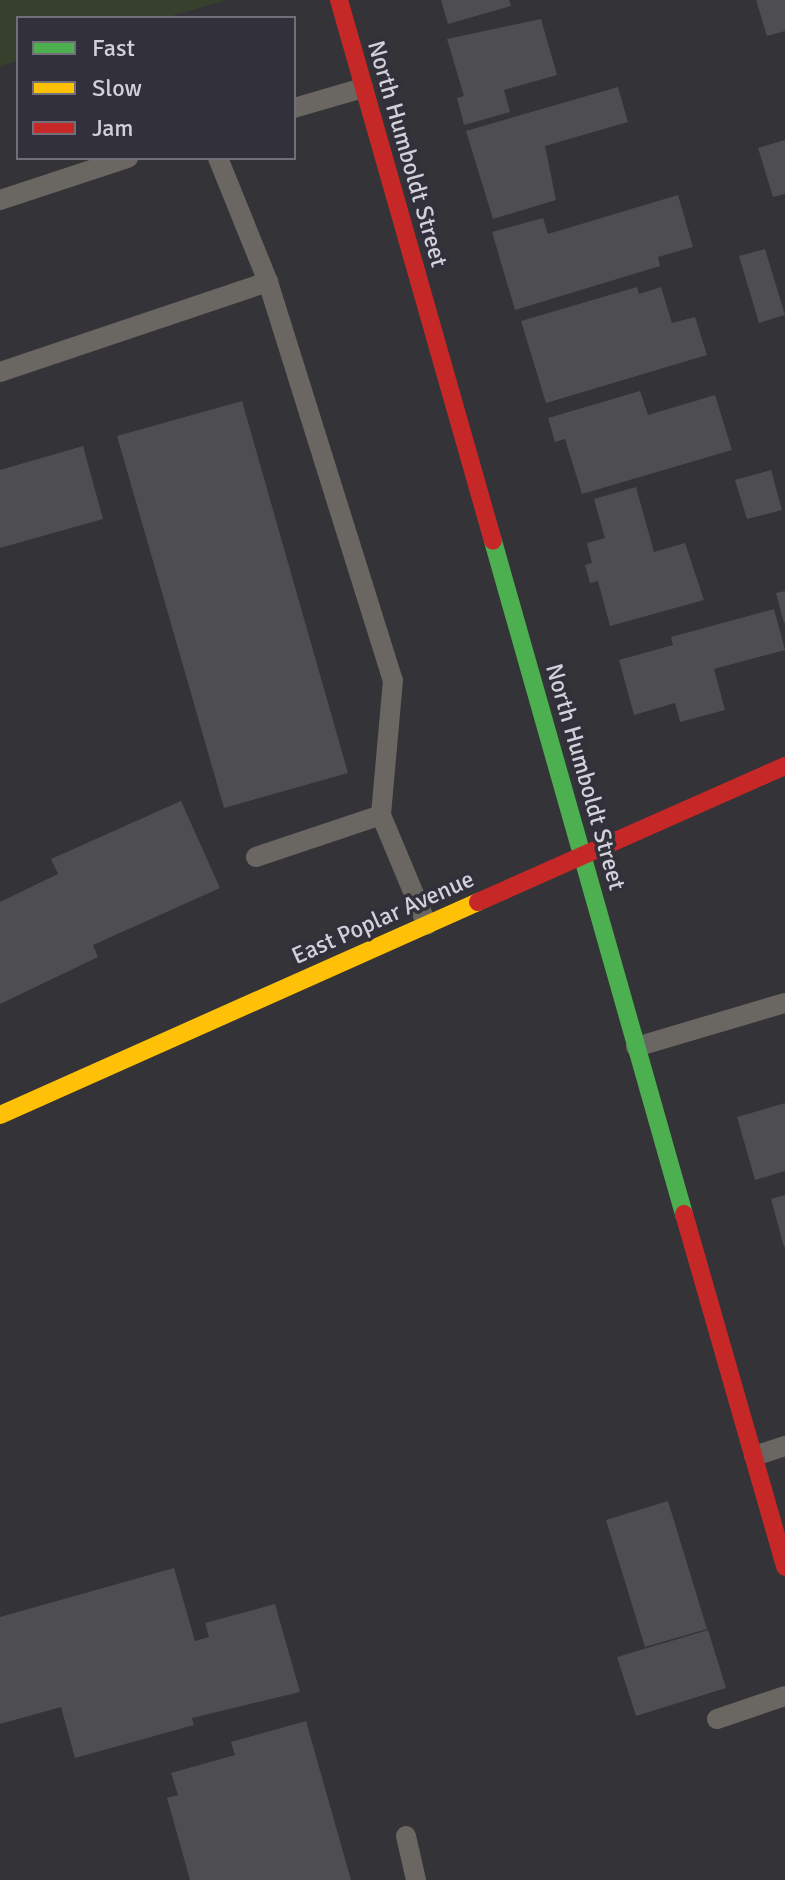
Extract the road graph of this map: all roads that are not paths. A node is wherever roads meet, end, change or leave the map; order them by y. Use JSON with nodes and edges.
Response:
{"nodes":[{"id":1,"x":339,"y":0,"type":"edge"},
{"id":2,"x":363,"y":88,"type":"junction"},
{"id":3,"x":296,"y":107,"type":"edge"},
{"id":4,"x":122,"y":160,"type":"edge"},
{"id":5,"x":219,"y":160,"type":"edge"},
{"id":6,"x":0,"y":200,"type":"edge"},
{"id":7,"x":268,"y":282,"type":"junction"},
{"id":8,"x":0,"y":372,"type":"edge"},
{"id":9,"x":785,"y":766,"type":"edge"},
{"id":10,"x":381,"y":815,"type":"junction"},
{"id":11,"x":582,"y":856,"type":"junction"},
{"id":12,"x":256,"y":857,"type":"dead end"},
{"id":13,"x":427,"y":925,"type":"junction"},
{"id":14,"x":785,"y":1003,"type":"edge"},
{"id":15,"x":636,"y":1047,"type":"junction"},
{"id":16,"x":0,"y":1115,"type":"edge"},
{"id":17,"x":785,"y":1446,"type":"edge"},
{"id":18,"x":754,"y":1456,"type":"junction"},
{"id":19,"x":785,"y":1567,"type":"edge"},
{"id":20,"x":785,"y":1696,"type":"edge"},
{"id":21,"x":717,"y":1719,"type":"dead end"},
{"id":22,"x":406,"y":1836,"type":"dead end"},
{"id":23,"x":416,"y":1880,"type":"edge"}],
"edges":[{"from":1,"to":2,"type":"street","name":"North Humboldt Street"},
{"from":2,"to":3,"type":"lane"},
{"from":2,"to":11,"type":"street","name":"North Humboldt Street"},
{"from":4,"to":6,"type":"lane"},
{"from":5,"to":7,"type":"lane"},
{"from":7,"to":8,"type":"lane"},
{"from":7,"to":10,"type":"lane"},
{"from":9,"to":11,"type":"street","name":"East Poplar Avenue"},
{"from":10,"to":12,"type":"lane"},
{"from":10,"to":13,"type":"lane"},
{"from":11,"to":13,"type":"street","name":"East Poplar Avenue"},
{"from":11,"to":15,"type":"street","name":"North Humboldt Street"},
{"from":13,"to":16,"type":"street","name":"East Poplar Avenue"},
{"from":14,"to":15,"type":"lane"},
{"from":15,"to":18,"type":"street","name":"North Humboldt Street"},
{"from":17,"to":18,"type":"lane"},
{"from":18,"to":19,"type":"street","name":"North Humboldt Street"},
{"from":20,"to":21,"type":"lane"},
{"from":22,"to":23,"type":"lane"}]}
